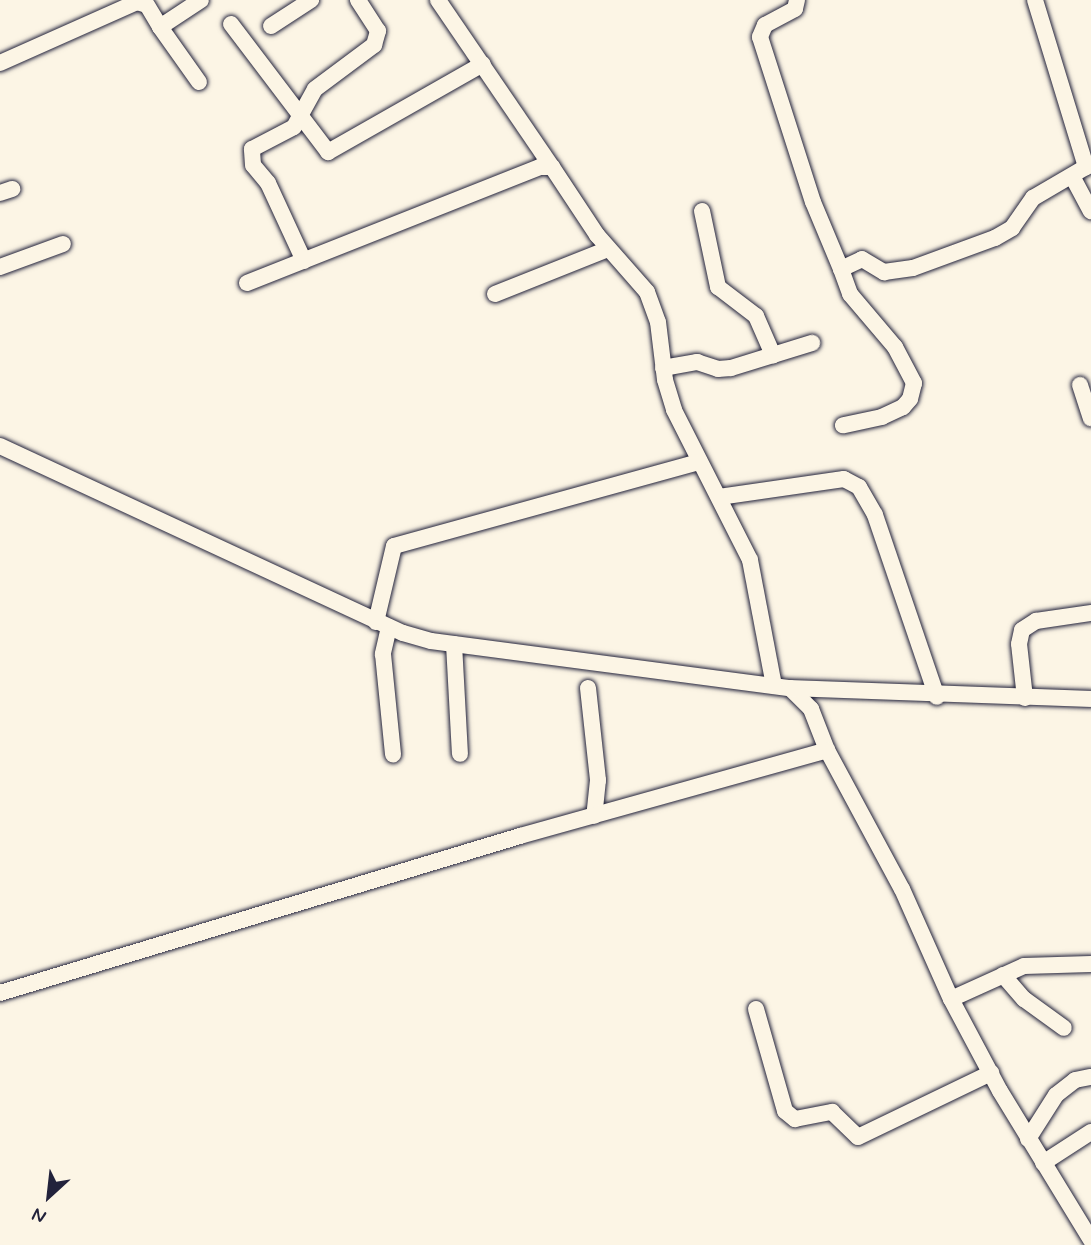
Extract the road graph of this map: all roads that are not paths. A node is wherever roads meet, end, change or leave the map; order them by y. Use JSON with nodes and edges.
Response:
{"nodes":[{"id":1,"x":201,"y":0,"type":"edge"},
{"id":2,"x":311,"y":0,"type":"edge"},
{"id":3,"x":358,"y":0,"type":"edge"},
{"id":4,"x":438,"y":0,"type":"edge"},
{"id":5,"x":797,"y":0,"type":"edge"},
{"id":6,"x":1035,"y":0,"type":"edge"},
{"id":7,"x":231,"y":24,"type":"dead end"},
{"id":8,"x":271,"y":26,"type":"dead end"},
{"id":9,"x":160,"y":27,"type":"junction"},
{"id":10,"x":0,"y":63,"type":"edge"},
{"id":11,"x":483,"y":64,"type":"junction"},
{"id":12,"x":200,"y":82,"type":"dead end"},
{"id":13,"x":300,"y":120,"type":"junction"},
{"id":14,"x":552,"y":167,"type":"junction"},
{"id":15,"x":1083,"y":169,"type":"edge"},
{"id":16,"x":702,"y":211,"type":"dead end"},
{"id":17,"x":1091,"y":211,"type":"edge"},
{"id":18,"x":63,"y":244,"type":"dead end"},
{"id":19,"x":608,"y":249,"type":"junction"},
{"id":20,"x":304,"y":261,"type":"junction"},
{"id":21,"x":0,"y":267,"type":"edge"},
{"id":22,"x":841,"y":269,"type":"junction"},
{"id":23,"x":247,"y":284,"type":"dead end"},
{"id":24,"x":495,"y":294,"type":"dead end"},
{"id":25,"x":812,"y":343,"type":"dead end"},
{"id":26,"x":773,"y":355,"type":"junction"},
{"id":27,"x":663,"y":368,"type":"junction"},
{"id":28,"x":1080,"y":385,"type":"dead end"},
{"id":29,"x":1091,"y":418,"type":"edge"},
{"id":30,"x":843,"y":425,"type":"dead end"},
{"id":31,"x":0,"y":446,"type":"edge"},
{"id":32,"x":700,"y":462,"type":"junction"},
{"id":33,"x":719,"y":498,"type":"junction"},
{"id":34,"x":1091,"y":613,"type":"edge"},
{"id":35,"x":382,"y":624,"type":"junction"},
{"id":36,"x":454,"y":644,"type":"junction"},
{"id":37,"x":782,"y":687,"type":"junction"},
{"id":38,"x":588,"y":688,"type":"dead end"},
{"id":39,"x":937,"y":697,"type":"junction"},
{"id":40,"x":1025,"y":698,"type":"junction"},
{"id":41,"x":1091,"y":699,"type":"edge"},
{"id":42,"x":827,"y":750,"type":"junction"},
{"id":43,"x":460,"y":754,"type":"dead end"},
{"id":44,"x":393,"y":755,"type":"dead end"},
{"id":45,"x":594,"y":816,"type":"junction"},
{"id":46,"x":1091,"y":964,"type":"edge"},
{"id":47,"x":1003,"y":975,"type":"junction"},
{"id":48,"x":0,"y":993,"type":"edge"},
{"id":49,"x":951,"y":999,"type":"junction"},
{"id":50,"x":756,"y":1009,"type":"dead end"},
{"id":51,"x":1064,"y":1028,"type":"dead end"},
{"id":52,"x":991,"y":1073,"type":"junction"},
{"id":53,"x":1091,"y":1077,"type":"edge"},
{"id":54,"x":1091,"y":1132,"type":"edge"},
{"id":55,"x":1028,"y":1139,"type":"junction"},
{"id":56,"x":1043,"y":1163,"type":"junction"},
{"id":57,"x":1091,"y":1240,"type":"edge"}],
"edges":[{"from":1,"to":9,"type":"street"},
{"from":2,"to":8,"type":"street"},
{"from":3,"to":13,"type":"street"},
{"from":4,"to":11,"type":"street"},
{"from":5,"to":22,"type":"street"},
{"from":6,"to":15,"type":"street"},
{"from":7,"to":13,"type":"street"},
{"from":9,"to":10,"type":"street"},
{"from":9,"to":12,"type":"street"},
{"from":11,"to":13,"type":"street"},
{"from":11,"to":14,"type":"street"},
{"from":13,"to":20,"type":"street"},
{"from":14,"to":19,"type":"street"},
{"from":14,"to":20,"type":"street"},
{"from":15,"to":17,"type":"street"},
{"from":15,"to":22,"type":"street"},
{"from":16,"to":26,"type":"street"},
{"from":18,"to":21,"type":"street"},
{"from":19,"to":24,"type":"street"},
{"from":19,"to":27,"type":"street"},
{"from":20,"to":23,"type":"street"},
{"from":22,"to":30,"type":"street"},
{"from":25,"to":26,"type":"street"},
{"from":26,"to":27,"type":"street"},
{"from":27,"to":32,"type":"street"},
{"from":28,"to":29,"type":"street"},
{"from":31,"to":35,"type":"street"},
{"from":32,"to":33,"type":"street"},
{"from":32,"to":35,"type":"street"},
{"from":33,"to":37,"type":"street"},
{"from":33,"to":39,"type":"street"},
{"from":34,"to":40,"type":"street"},
{"from":35,"to":36,"type":"street"},
{"from":35,"to":44,"type":"street"},
{"from":36,"to":37,"type":"street"},
{"from":36,"to":43,"type":"street"},
{"from":37,"to":39,"type":"street"},
{"from":37,"to":42,"type":"street"},
{"from":38,"to":45,"type":"street"},
{"from":39,"to":40,"type":"street"},
{"from":40,"to":41,"type":"street"},
{"from":42,"to":45,"type":"street"},
{"from":42,"to":49,"type":"street"},
{"from":45,"to":48,"type":"street"},
{"from":46,"to":47,"type":"street"},
{"from":47,"to":49,"type":"street"},
{"from":47,"to":51,"type":"street"},
{"from":49,"to":52,"type":"street"},
{"from":50,"to":52,"type":"street"},
{"from":52,"to":55,"type":"street"},
{"from":53,"to":55,"type":"street"},
{"from":54,"to":56,"type":"street"},
{"from":55,"to":56,"type":"street"},
{"from":56,"to":57,"type":"street"}]}
